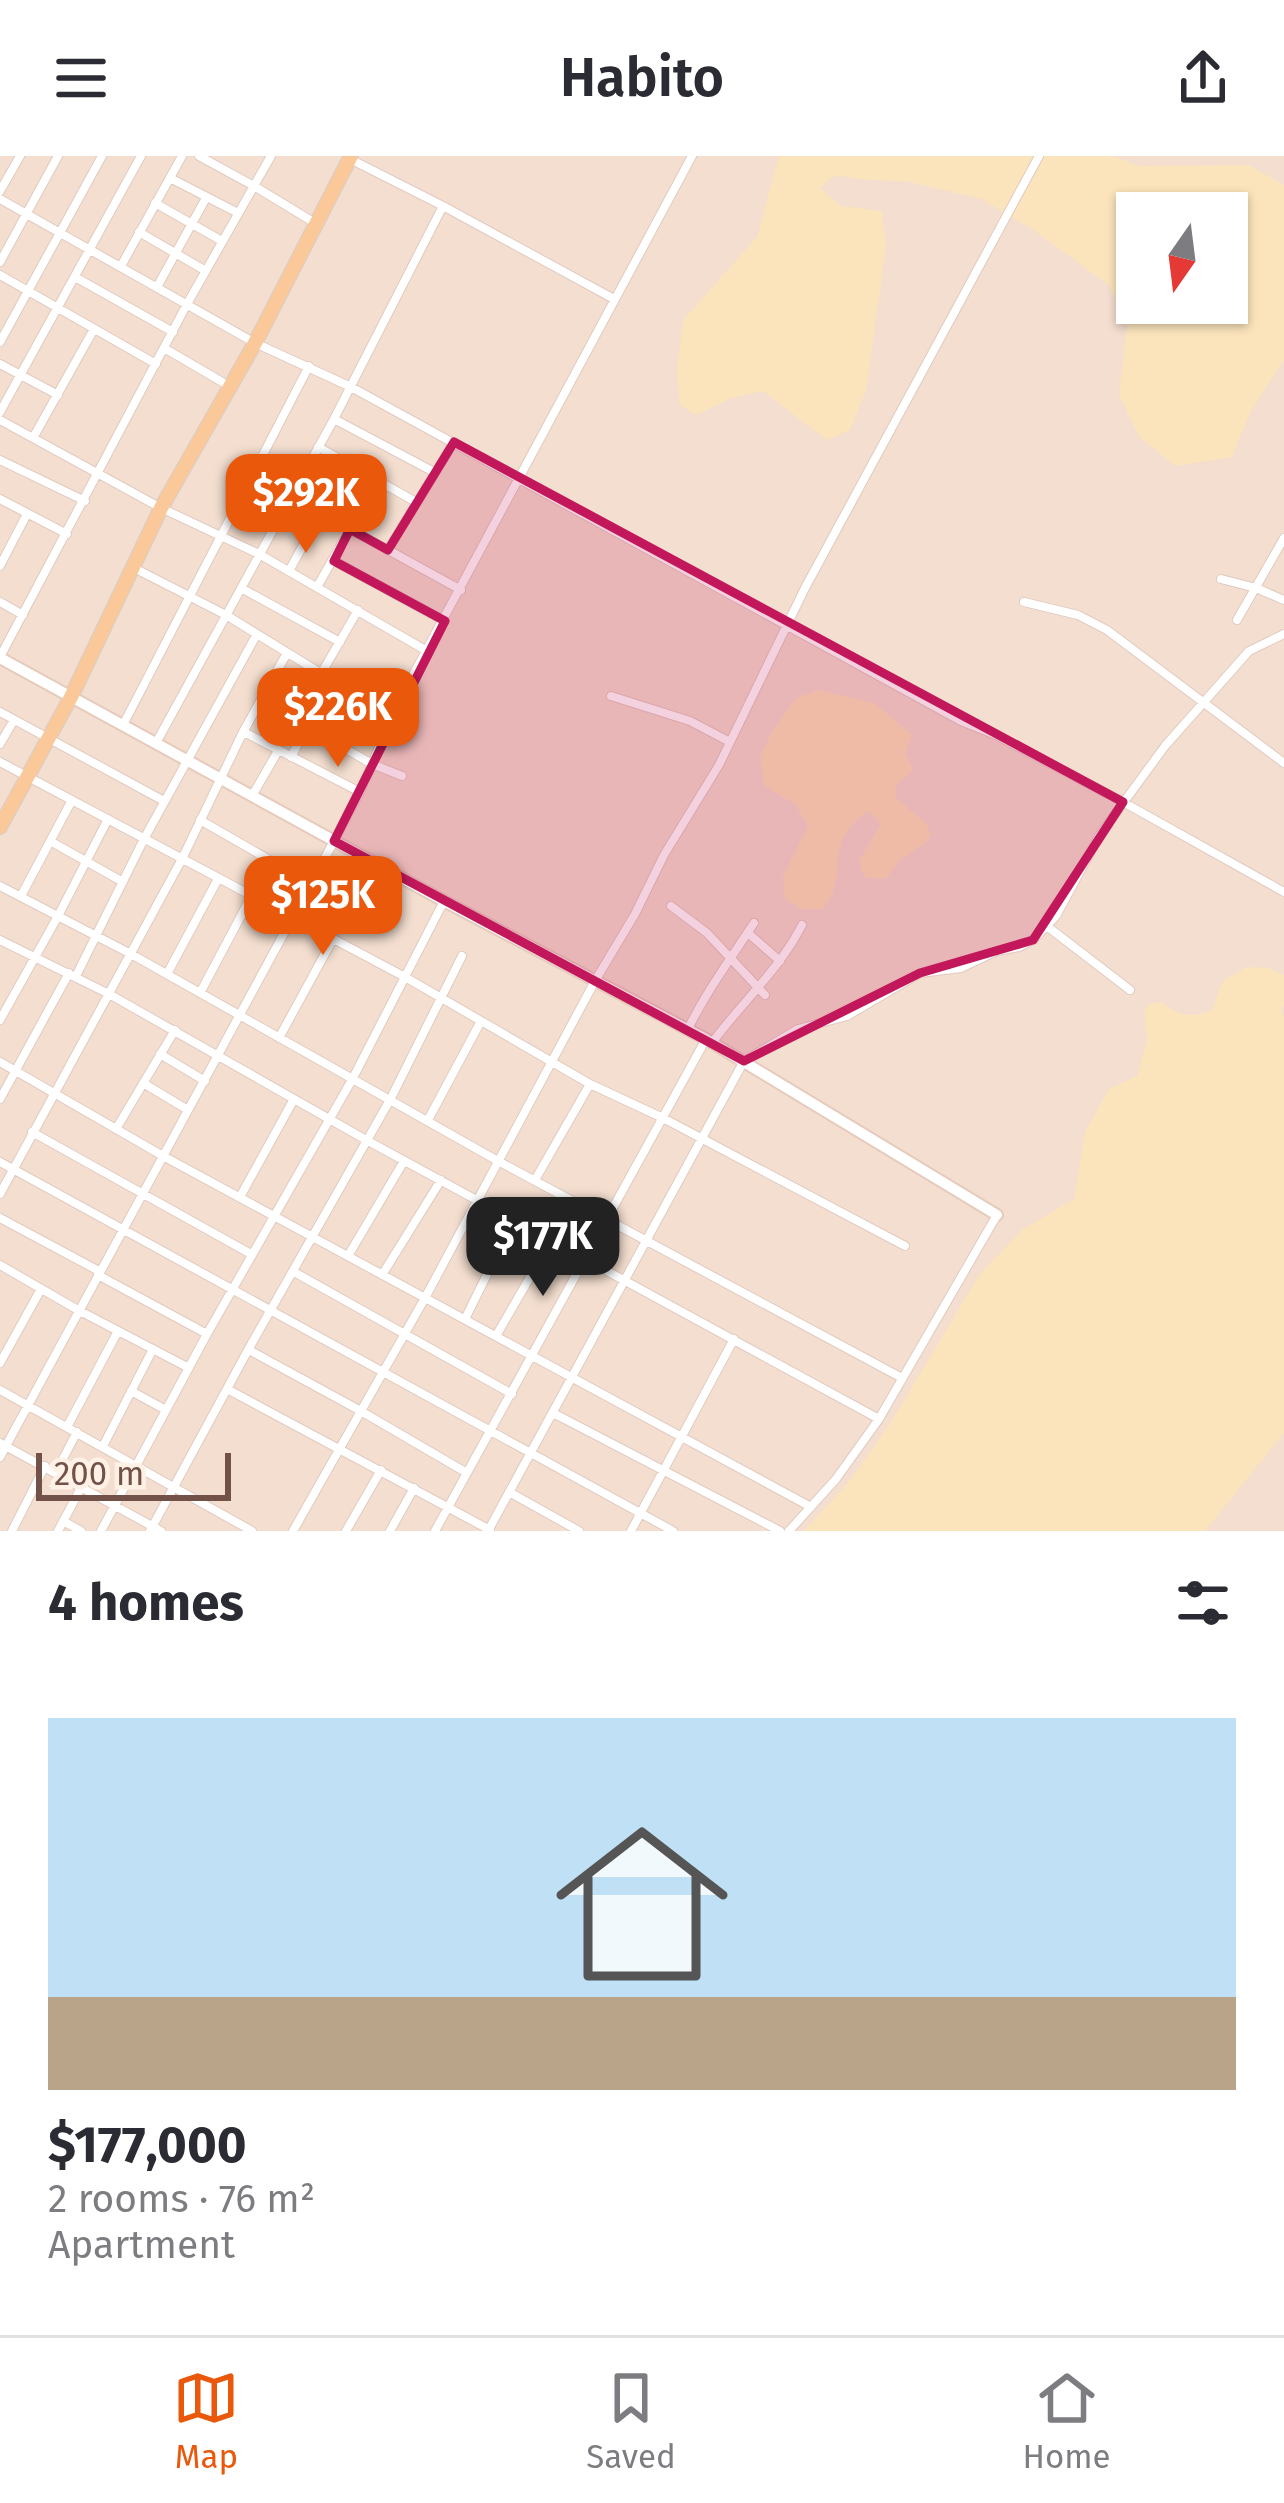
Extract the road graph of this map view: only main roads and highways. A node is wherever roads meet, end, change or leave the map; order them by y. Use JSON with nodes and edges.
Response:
{"nodes":[{"id":1,"x":348,"y":157,"type":"edge"},
{"id":2,"x":0,"y":827,"type":"edge"}],
"edges":[{"from":1,"to":2,"type":"main road"}]}
